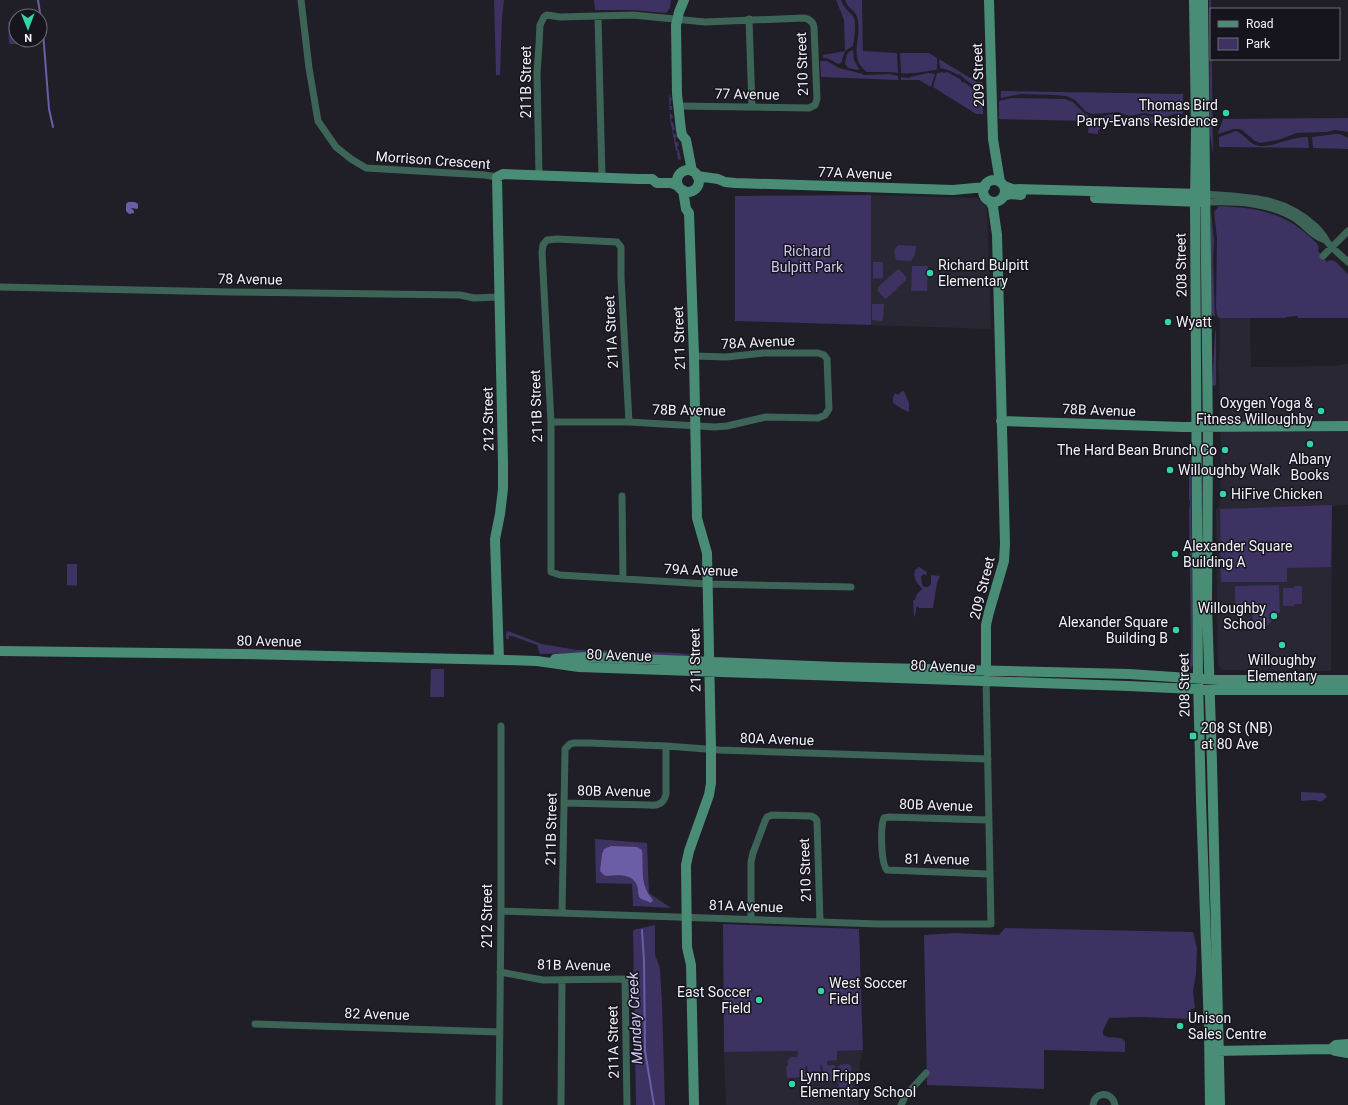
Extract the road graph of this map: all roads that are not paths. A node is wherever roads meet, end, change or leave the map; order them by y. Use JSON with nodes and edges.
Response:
{"nodes":[{"id":1,"x":301,"y":0,"type":"edge"},
{"id":2,"x":684,"y":0,"type":"edge"},
{"id":3,"x":989,"y":0,"type":"edge"},
{"id":4,"x":1194,"y":0,"type":"edge"},
{"id":5,"x":1203,"y":0,"type":"edge"},
{"id":6,"x":598,"y":16,"type":"junction"},
{"id":7,"x":677,"y":19,"type":"junction"},
{"id":8,"x":750,"y":20,"type":"junction"},
{"id":9,"x":815,"y":105,"type":"joint"},
{"id":10,"x":678,"y":106,"type":"junction"},
{"id":11,"x":752,"y":107,"type":"junction"},
{"id":12,"x":539,"y":175,"type":"junction"},
{"id":13,"x":497,"y":177,"type":"junction"},
{"id":14,"x":602,"y":178,"type":"junction"},
{"id":15,"x":688,"y":181,"type":"junction"},
{"id":16,"x":995,"y":191,"type":"junction"},
{"id":17,"x":1200,"y":198,"type":"junction"},
{"id":18,"x":1348,"y":231,"type":"edge"},
{"id":19,"x":617,"y":242,"type":"joint"},
{"id":20,"x":1332,"y":247,"type":"junction"},
{"id":21,"x":1323,"y":256,"type":"dead end"},
{"id":22,"x":1348,"y":262,"type":"edge"},
{"id":23,"x":0,"y":287,"type":"edge"},
{"id":24,"x":499,"y":297,"type":"junction"},
{"id":25,"x":694,"y":356,"type":"junction"},
{"id":26,"x":825,"y":415,"type":"joint"},
{"id":27,"x":1001,"y":420,"type":"junction"},
{"id":28,"x":551,"y":422,"type":"junction"},
{"id":29,"x":629,"y":422,"type":"junction"},
{"id":30,"x":695,"y":426,"type":"junction"},
{"id":31,"x":1348,"y":426,"type":"edge"},
{"id":32,"x":1197,"y":427,"type":"junction"},
{"id":33,"x":1207,"y":427,"type":"junction"},
{"id":34,"x":622,"y":496,"type":"dead end"},
{"id":35,"x":551,"y":572,"type":"joint"},
{"id":36,"x":623,"y":579,"type":"junction"},
{"id":37,"x":707,"y":584,"type":"junction"},
{"id":38,"x":851,"y":587,"type":"dead end"},
{"id":39,"x":0,"y":651,"type":"edge"},
{"id":40,"x":499,"y":660,"type":"junction"},
{"id":41,"x":709,"y":667,"type":"junction"},
{"id":42,"x":986,"y":676,"type":"junction"},
{"id":43,"x":1198,"y":678,"type":"junction"},
{"id":44,"x":1209,"y":679,"type":"junction"},
{"id":45,"x":1348,"y":680,"type":"edge"},
{"id":46,"x":1198,"y":689,"type":"junction"},
{"id":47,"x":1209,"y":690,"type":"junction"},
{"id":48,"x":1348,"y":690,"type":"edge"},
{"id":49,"x":501,"y":726,"type":"dead end"},
{"id":50,"x":567,"y":746,"type":"joint"},
{"id":51,"x":666,"y":746,"type":"junction"},
{"id":52,"x":711,"y":749,"type":"junction"},
{"id":53,"x":988,"y":759,"type":"junction"},
{"id":54,"x":564,"y":803,"type":"junction"},
{"id":55,"x":988,"y":820,"type":"junction"},
{"id":56,"x":886,"y":869,"type":"joint"},
{"id":57,"x":989,"y":874,"type":"junction"},
{"id":58,"x":501,"y":911,"type":"junction"},
{"id":59,"x":562,"y":913,"type":"junction"},
{"id":60,"x":687,"y":917,"type":"junction"},
{"id":61,"x":751,"y":920,"type":"junction"},
{"id":62,"x":820,"y":922,"type":"junction"},
{"id":63,"x":991,"y":924,"type":"joint"},
{"id":64,"x":500,"y":972,"type":"junction"},
{"id":65,"x":624,"y":979,"type":"joint"},
{"id":66,"x":562,"y":980,"type":"junction"},
{"id":67,"x":255,"y":1024,"type":"dead end"},
{"id":68,"x":499,"y":1032,"type":"junction"},
{"id":69,"x":1348,"y":1044,"type":"edge"},
{"id":70,"x":1331,"y":1049,"type":"junction"},
{"id":71,"x":1214,"y":1051,"type":"junction"},
{"id":72,"x":1348,"y":1053,"type":"edge"},
{"id":73,"x":926,"y":1073,"type":"dead end"},
{"id":74,"x":499,"y":1105,"type":"edge"},
{"id":75,"x":561,"y":1105,"type":"edge"},
{"id":76,"x":627,"y":1105,"type":"edge"},
{"id":77,"x":694,"y":1105,"type":"edge"},
{"id":78,"x":901,"y":1105,"type":"edge"},
{"id":79,"x":1093,"y":1105,"type":"edge"},
{"id":80,"x":1115,"y":1105,"type":"edge"},
{"id":81,"x":1210,"y":1105,"type":"edge"},
{"id":82,"x":1220,"y":1105,"type":"edge"}],
"edges":[{"from":1,"to":13,"type":"street","name":"Morrison Crescent"},
{"from":2,"to":7,"type":"main road","name":"211 Street"},
{"from":3,"to":16,"type":"main road","name":"209 Street"},
{"from":4,"to":17,"type":"main road","name":"208 Street"},
{"from":5,"to":17,"type":"main road","name":"208 Street"},
{"from":6,"to":7,"type":"street"},
{"from":6,"to":12,"type":"street","name":"211B Street"},
{"from":6,"to":14,"type":"street"},
{"from":7,"to":8,"type":"street"},
{"from":7,"to":10,"type":"main road","name":"211 Street"},
{"from":8,"to":9,"type":"street","name":"210 Street"},
{"from":8,"to":11,"type":"street"},
{"from":9,"to":11,"type":"street","name":"77 Avenue"},
{"from":10,"to":11,"type":"street","name":"77 Avenue"},
{"from":10,"to":15,"type":"main road","name":"211 Street"},
{"from":12,"to":13,"type":"main road","name":"77A Avenue"},
{"from":12,"to":14,"type":"main road","name":"77A Avenue"},
{"from":13,"to":24,"type":"main road","name":"212 Street"},
{"from":14,"to":15,"type":"main road","name":"77A Avenue"},
{"from":15,"to":16,"type":"main road","name":"77A Avenue"},
{"from":15,"to":25,"type":"main road","name":"211 Street"},
{"from":16,"to":17,"type":"main road"},
{"from":16,"to":27,"type":"main road","name":"209 Street"},
{"from":17,"to":20,"type":"street"},
{"from":17,"to":32,"type":"main road","name":"208 Street"},
{"from":17,"to":33,"type":"main road","name":"208 Street"},
{"from":18,"to":20,"type":"street"},
{"from":19,"to":28,"type":"street","name":"211B Street"},
{"from":19,"to":29,"type":"street","name":"211A Street"},
{"from":20,"to":21,"type":"street"},
{"from":20,"to":22,"type":"street"},
{"from":23,"to":24,"type":"street","name":"78 Avenue"},
{"from":24,"to":40,"type":"main road","name":"212 Street"},
{"from":25,"to":26,"type":"street","name":"78A Avenue"},
{"from":25,"to":30,"type":"main road","name":"211 Street"},
{"from":26,"to":30,"type":"street","name":"78B Avenue"},
{"from":27,"to":32,"type":"main road","name":"78B Avenue"},
{"from":27,"to":42,"type":"main road","name":"209 Street"},
{"from":28,"to":29,"type":"street","name":"78B Avenue"},
{"from":28,"to":35,"type":"street","name":"211B Street"},
{"from":29,"to":30,"type":"street","name":"78B Avenue"},
{"from":30,"to":37,"type":"main road","name":"211 Street"},
{"from":31,"to":33,"type":"main road","name":"78B Avenue"},
{"from":32,"to":33,"type":"main road","name":"78B Avenue"},
{"from":32,"to":43,"type":"main road","name":"208 Street"},
{"from":33,"to":44,"type":"main road","name":"208 Street"},
{"from":34,"to":36,"type":"street"},
{"from":35,"to":36,"type":"street","name":"79A Avenue"},
{"from":36,"to":37,"type":"street","name":"79A Avenue"},
{"from":37,"to":38,"type":"street","name":"79A Avenue"},
{"from":37,"to":41,"type":"main road","name":"211 Street"},
{"from":39,"to":40,"type":"main road","name":"80 Avenue"},
{"from":40,"to":41,"type":"main road","name":"80 Avenue"},
{"from":41,"to":42,"type":"main road","name":"80 Avenue"},
{"from":41,"to":52,"type":"main road","name":"211 Street"},
{"from":42,"to":43,"type":"main road","name":"80 Avenue"},
{"from":42,"to":46,"type":"main road","name":"80 Avenue"},
{"from":42,"to":53,"type":"street","name":"209 Street"},
{"from":43,"to":44,"type":"main road","name":"80 Avenue"},
{"from":43,"to":46,"type":"main road","name":"208 Street"},
{"from":44,"to":45,"type":"main road","name":"80 Avenue"},
{"from":44,"to":47,"type":"main road","name":"208 Street"},
{"from":46,"to":47,"type":"main road","name":"80 Avenue"},
{"from":46,"to":71,"type":"main road","name":"208 Street"},
{"from":47,"to":48,"type":"main road","name":"80 Avenue"},
{"from":47,"to":71,"type":"main road","name":"208 Street"},
{"from":49,"to":58,"type":"street","name":"212 Street"},
{"from":50,"to":51,"type":"street","name":"80A Avenue"},
{"from":50,"to":54,"type":"street","name":"211B Street"},
{"from":51,"to":52,"type":"street","name":"80A Avenue"},
{"from":51,"to":54,"type":"street","name":"80B Avenue"},
{"from":52,"to":53,"type":"street","name":"80A Avenue"},
{"from":52,"to":60,"type":"main road","name":"211 Street"},
{"from":53,"to":55,"type":"street","name":"209 Street"},
{"from":54,"to":59,"type":"street","name":"211B Street"},
{"from":55,"to":56,"type":"street","name":"80B Avenue"},
{"from":55,"to":57,"type":"street","name":"209 Street"},
{"from":56,"to":57,"type":"street","name":"81 Avenue"},
{"from":57,"to":63,"type":"street","name":"209 Street"},
{"from":58,"to":59,"type":"street","name":"81A Avenue"},
{"from":58,"to":64,"type":"street","name":"212 Street"},
{"from":59,"to":60,"type":"street","name":"81A Avenue"},
{"from":60,"to":61,"type":"street","name":"81A Avenue"},
{"from":60,"to":77,"type":"main road","name":"211 Street"},
{"from":61,"to":62,"type":"street","name":"81A Avenue"},
{"from":61,"to":62,"type":"street","name":"210 Street"},
{"from":62,"to":63,"type":"street","name":"81A Avenue"},
{"from":64,"to":66,"type":"street","name":"81B Avenue"},
{"from":64,"to":68,"type":"street","name":"212 Street"},
{"from":65,"to":66,"type":"street","name":"81B Avenue"},
{"from":65,"to":76,"type":"street","name":"211A Street"},
{"from":66,"to":75,"type":"street"},
{"from":67,"to":68,"type":"street","name":"82 Avenue"},
{"from":68,"to":74,"type":"street","name":"212 Street"},
{"from":69,"to":70,"type":"main road"},
{"from":70,"to":71,"type":"main road"},
{"from":70,"to":72,"type":"main road"},
{"from":71,"to":81,"type":"main road","name":"208 Street"},
{"from":71,"to":82,"type":"main road","name":"208 Street"},
{"from":73,"to":78,"type":"street"},
{"from":79,"to":80,"type":"street"}]}
